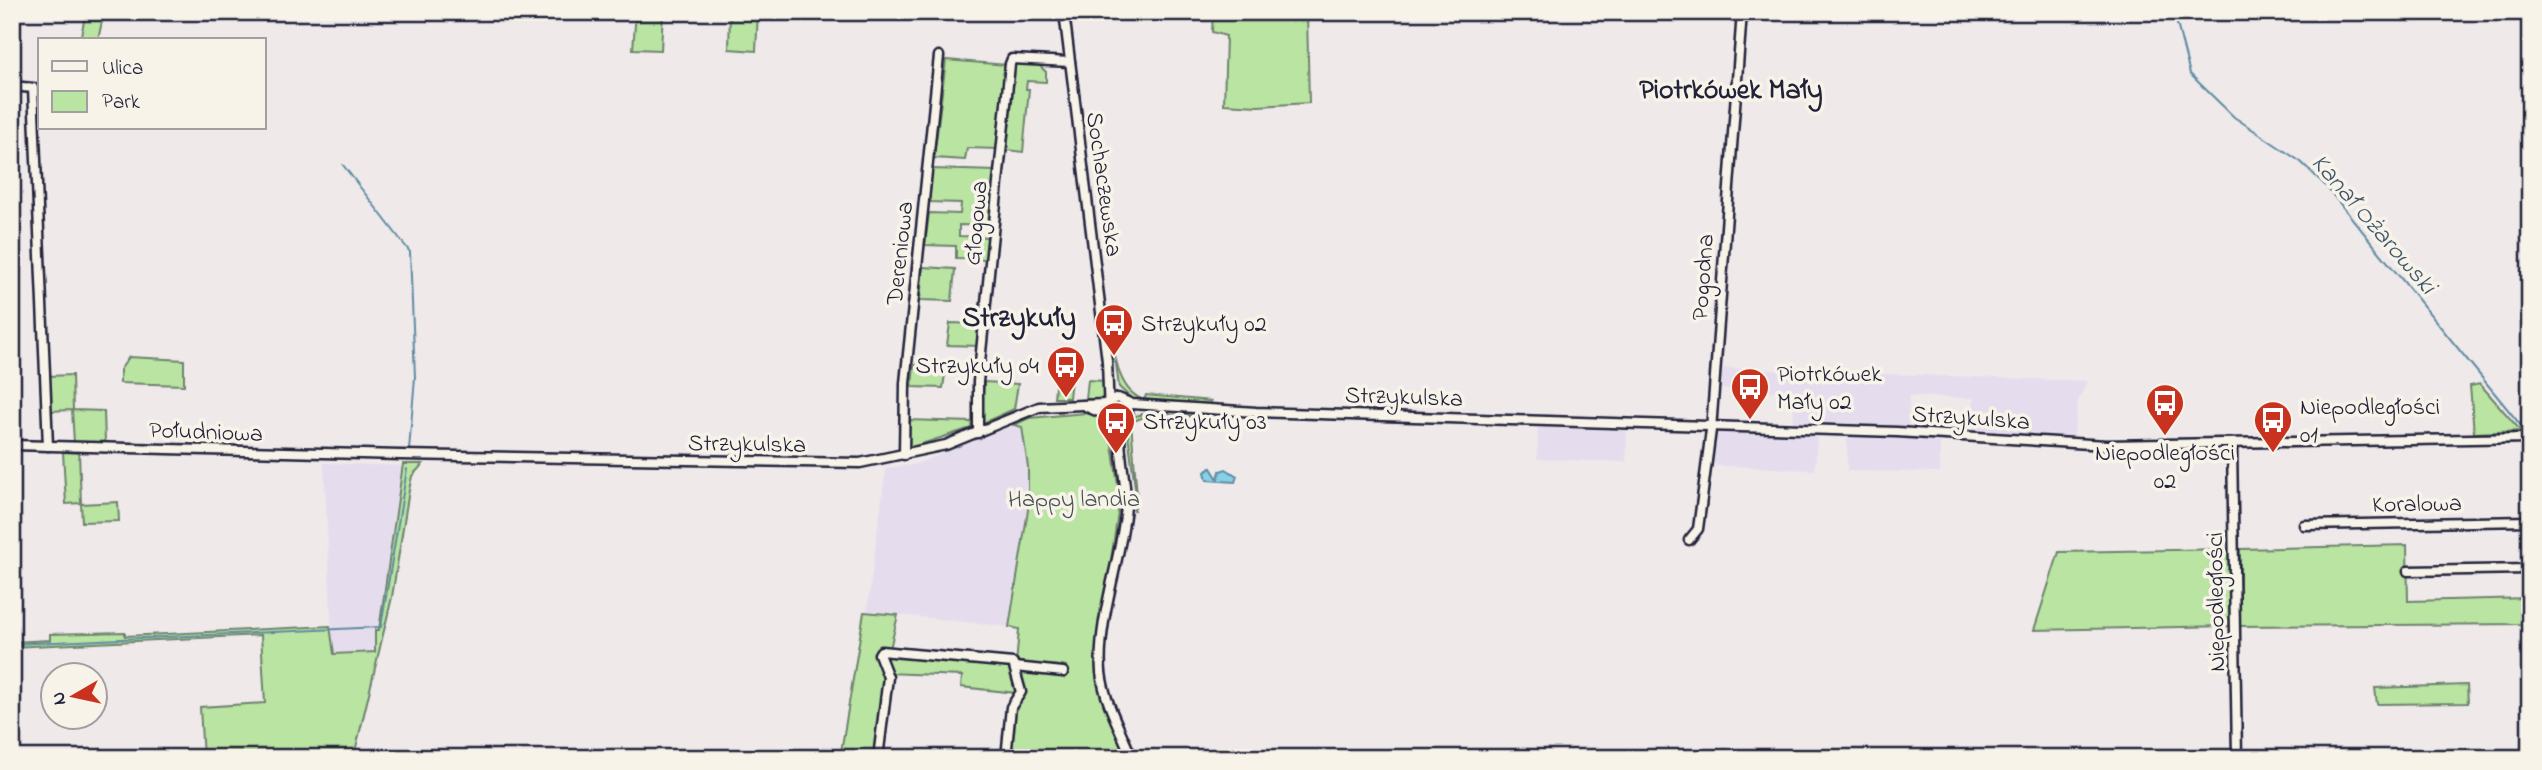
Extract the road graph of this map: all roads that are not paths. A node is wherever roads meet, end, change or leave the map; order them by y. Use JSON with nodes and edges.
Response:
{"nodes":[{"id":1,"x":1063,"y":12,"type":"edge"},
{"id":2,"x":1742,"y":12,"type":"edge"},
{"id":3,"x":939,"y":56,"type":"dead end"},
{"id":4,"x":1070,"y":62,"type":"junction"},
{"id":5,"x":12,"y":86,"type":"edge"},
{"id":6,"x":1107,"y":361,"type":"junction"},
{"id":7,"x":1124,"y":400,"type":"junction"},
{"id":8,"x":1110,"y":402,"type":"junction"},
{"id":9,"x":1085,"y":406,"type":"junction"},
{"id":10,"x":1158,"y":407,"type":"junction"},
{"id":11,"x":1110,"y":416,"type":"junction"},
{"id":12,"x":1126,"y":416,"type":"junction"},
{"id":13,"x":1712,"y":426,"type":"junction"},
{"id":14,"x":978,"y":433,"type":"junction"},
{"id":15,"x":2530,"y":438,"type":"edge"},
{"id":16,"x":12,"y":445,"type":"edge"},
{"id":17,"x":2232,"y":445,"type":"junction"},
{"id":18,"x":48,"y":446,"type":"junction"},
{"id":19,"x":1122,"y":448,"type":"junction"},
{"id":20,"x":904,"y":455,"type":"junction"},
{"id":21,"x":400,"y":456,"type":"joint"},
{"id":22,"x":2530,"y":521,"type":"edge"},
{"id":23,"x":2304,"y":524,"type":"dead end"},
{"id":24,"x":1689,"y":540,"type":"dead end"},
{"id":25,"x":2530,"y":569,"type":"edge"},
{"id":26,"x":2408,"y":571,"type":"dead end"},
{"id":27,"x":1015,"y":667,"type":"junction"},
{"id":28,"x":1063,"y":672,"type":"dead end"},
{"id":29,"x":878,"y":758,"type":"edge"},
{"id":30,"x":1006,"y":758,"type":"edge"},
{"id":31,"x":1132,"y":758,"type":"edge"},
{"id":32,"x":2237,"y":758,"type":"edge"}],
"edges":[{"from":1,"to":4,"type":"street","name":"Sochaczewska"},
{"from":2,"to":13,"type":"street","name":"Pogodna"},
{"from":3,"to":20,"type":"street","name":"Dereniowa"},
{"from":4,"to":6,"type":"street","name":"Sochaczewska"},
{"from":4,"to":14,"type":"street","name":"Głogowa"},
{"from":5,"to":18,"type":"street"},
{"from":6,"to":7,"type":"street","name":"Sochaczewska"},
{"from":6,"to":8,"type":"street","name":"Sochaczewska"},
{"from":7,"to":8,"type":"street","name":"Strzykulska"},
{"from":7,"to":10,"type":"street","name":"Strzykulska"},
{"from":7,"to":12,"type":"street","name":"Sochaczewska"},
{"from":8,"to":9,"type":"street","name":"Strzykulska"},
{"from":8,"to":11,"type":"street","name":"Sochaczewska"},
{"from":9,"to":11,"type":"street","name":"Strzykulska"},
{"from":9,"to":14,"type":"street","name":"Strzykulska"},
{"from":10,"to":12,"type":"street","name":"Strzykulska"},
{"from":10,"to":13,"type":"street","name":"Strzykulska"},
{"from":11,"to":12,"type":"street","name":"Strzykulska"},
{"from":11,"to":19,"type":"street"},
{"from":12,"to":19,"type":"street"},
{"from":13,"to":17,"type":"street","name":"Strzykulska"},
{"from":13,"to":24,"type":"street","name":"Pogodna"},
{"from":14,"to":20,"type":"street","name":"Strzykulska"},
{"from":15,"to":17,"type":"street","name":"Strzykulska"},
{"from":16,"to":18,"type":"street","name":"Południowa"},
{"from":17,"to":32,"type":"street","name":"Niepodległości"},
{"from":18,"to":21,"type":"street","name":"Południowa"},
{"from":19,"to":31,"type":"street"},
{"from":20,"to":21,"type":"street","name":"Strzykulska"},
{"from":22,"to":23,"type":"street","name":"Koralowa"},
{"from":25,"to":26,"type":"street"},
{"from":27,"to":28,"type":"street"},
{"from":27,"to":29,"type":"street"},
{"from":27,"to":30,"type":"street"}]}
